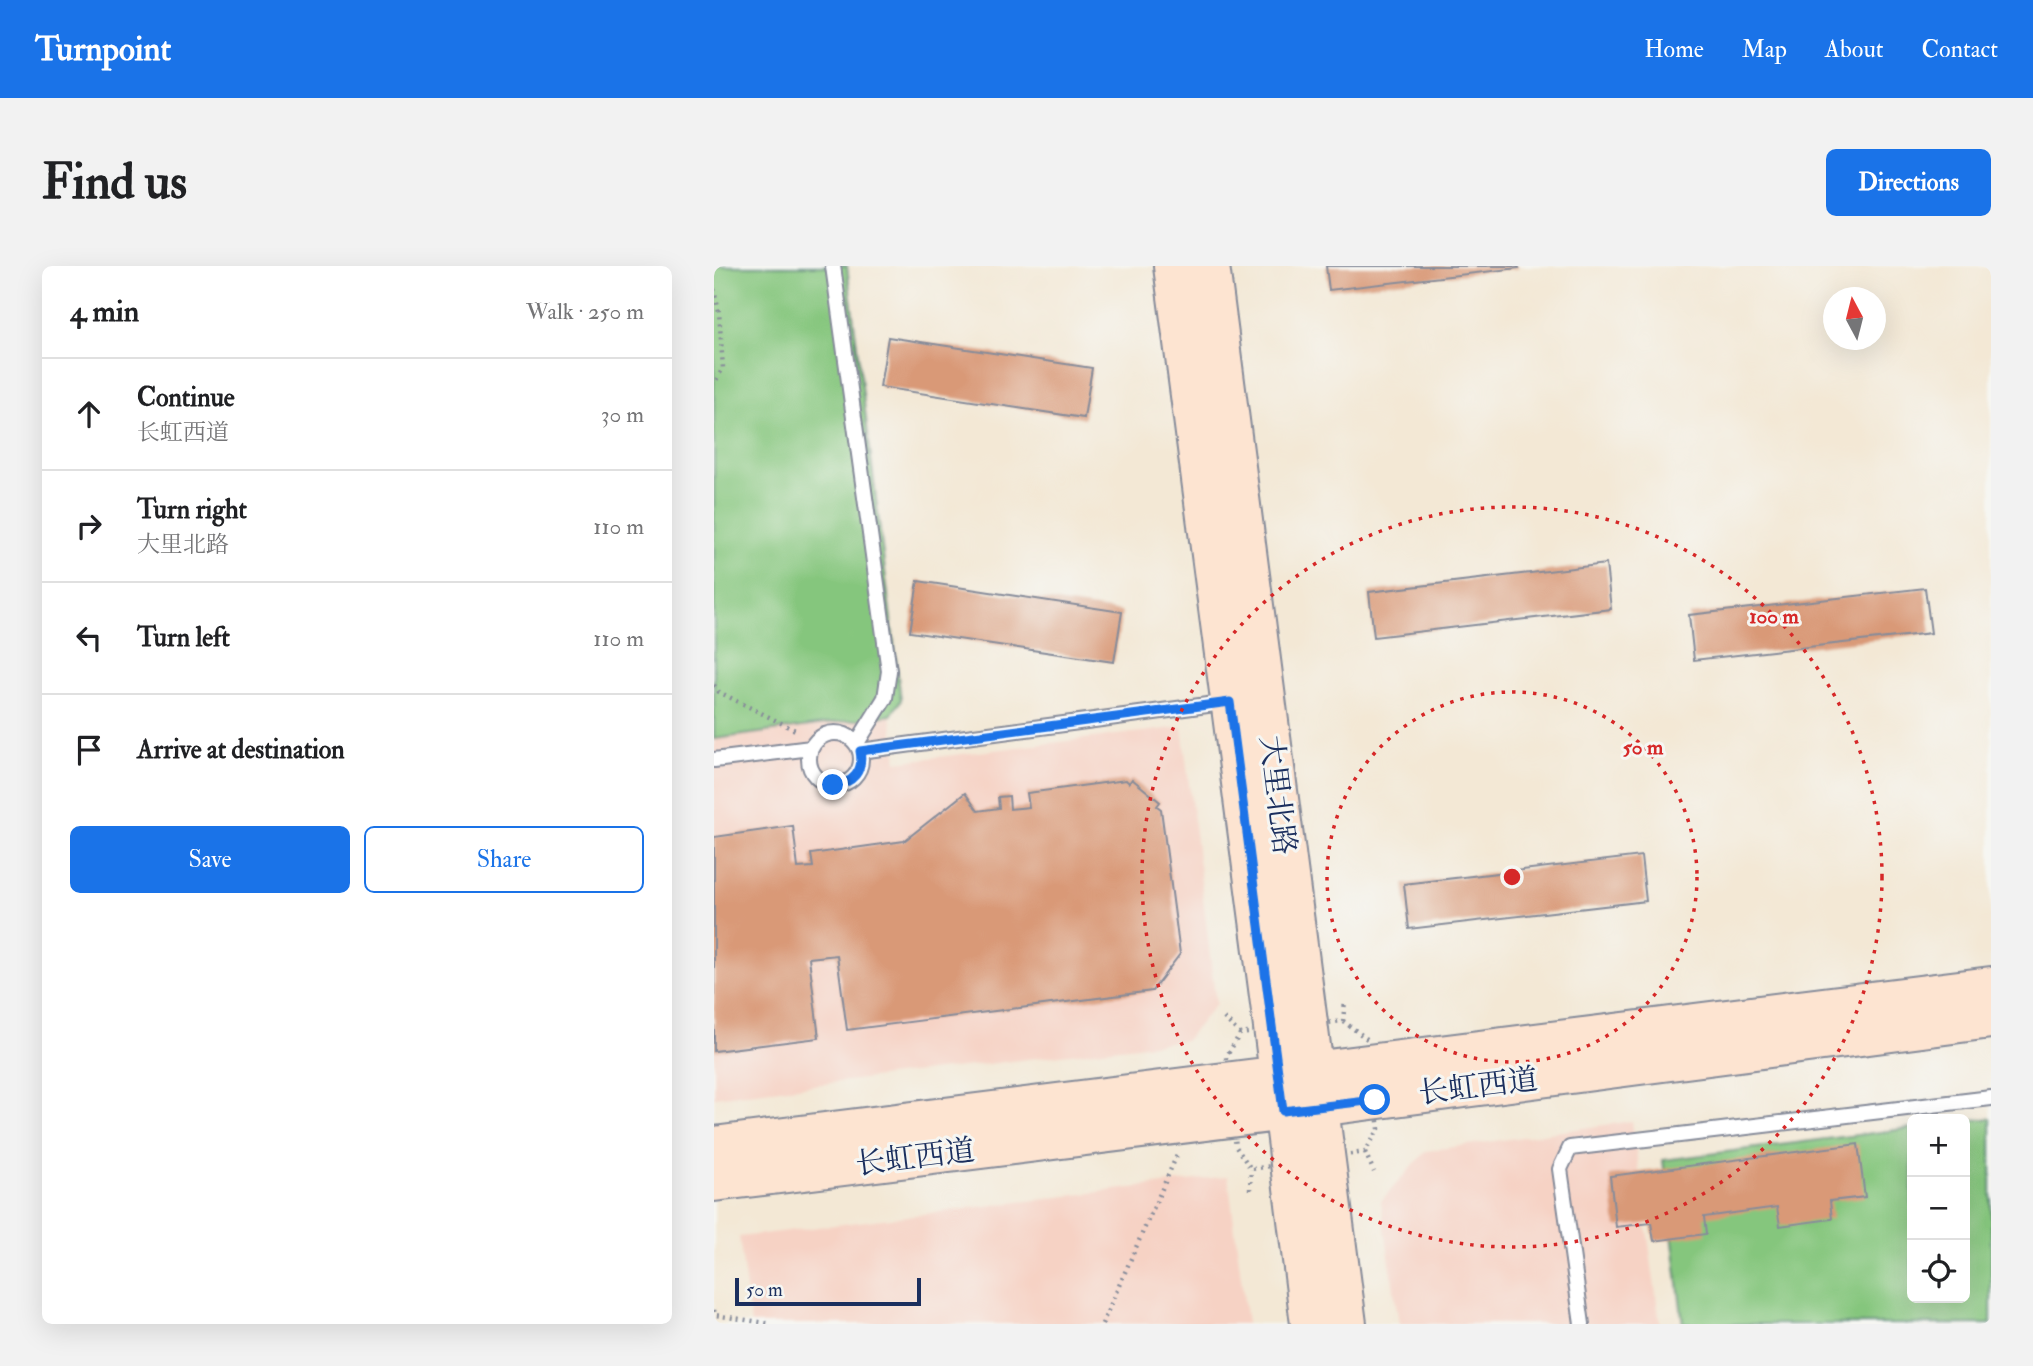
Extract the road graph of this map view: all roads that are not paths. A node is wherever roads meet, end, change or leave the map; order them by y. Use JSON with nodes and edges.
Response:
{"nodes":[{"id":1,"x":833,"y":266,"type":"edge"},
{"id":2,"x":1173,"y":266,"type":"edge"},
{"id":3,"x":1210,"y":266,"type":"edge"},
{"id":4,"x":1230,"y":702,"type":"junction"},
{"id":5,"x":859,"y":747,"type":"junction"},
{"id":6,"x":811,"y":748,"type":"junction"},
{"id":7,"x":714,"y":760,"type":"edge"},
{"id":8,"x":1991,"y":986,"type":"edge"},
{"id":9,"x":1991,"y":1019,"type":"edge"},
{"id":10,"x":1299,"y":1091,"type":"junction"},
{"id":11,"x":1991,"y":1098,"type":"edge"},
{"id":12,"x":714,"y":1146,"type":"edge"},
{"id":13,"x":714,"y":1182,"type":"edge"},
{"id":14,"x":1310,"y":1324,"type":"edge"},
{"id":15,"x":1346,"y":1324,"type":"edge"},
{"id":16,"x":1582,"y":1324,"type":"edge"}],
"edges":[{"from":1,"to":5,"type":"lane"},
{"from":2,"to":4,"type":"main road","name":"大里北路"},
{"from":3,"to":10,"type":"main road","name":"大里北路"},
{"from":4,"to":5,"type":"lane"},
{"from":4,"to":10,"type":"main road","name":"大里北路"},
{"from":5,"to":6,"type":"lane"},
{"from":5,"to":6,"type":"lane"},
{"from":6,"to":7,"type":"lane"},
{"from":8,"to":10,"type":"main road","name":"长虹西道"},
{"from":9,"to":10,"type":"main road","name":"长虹西道"},
{"from":10,"to":12,"type":"main road","name":"长虹西道"},
{"from":10,"to":13,"type":"main road","name":"长虹西道"},
{"from":10,"to":14,"type":"main road","name":"大里北路"},
{"from":10,"to":15,"type":"main road","name":"大里北路"},
{"from":11,"to":16,"type":"lane"}]}
